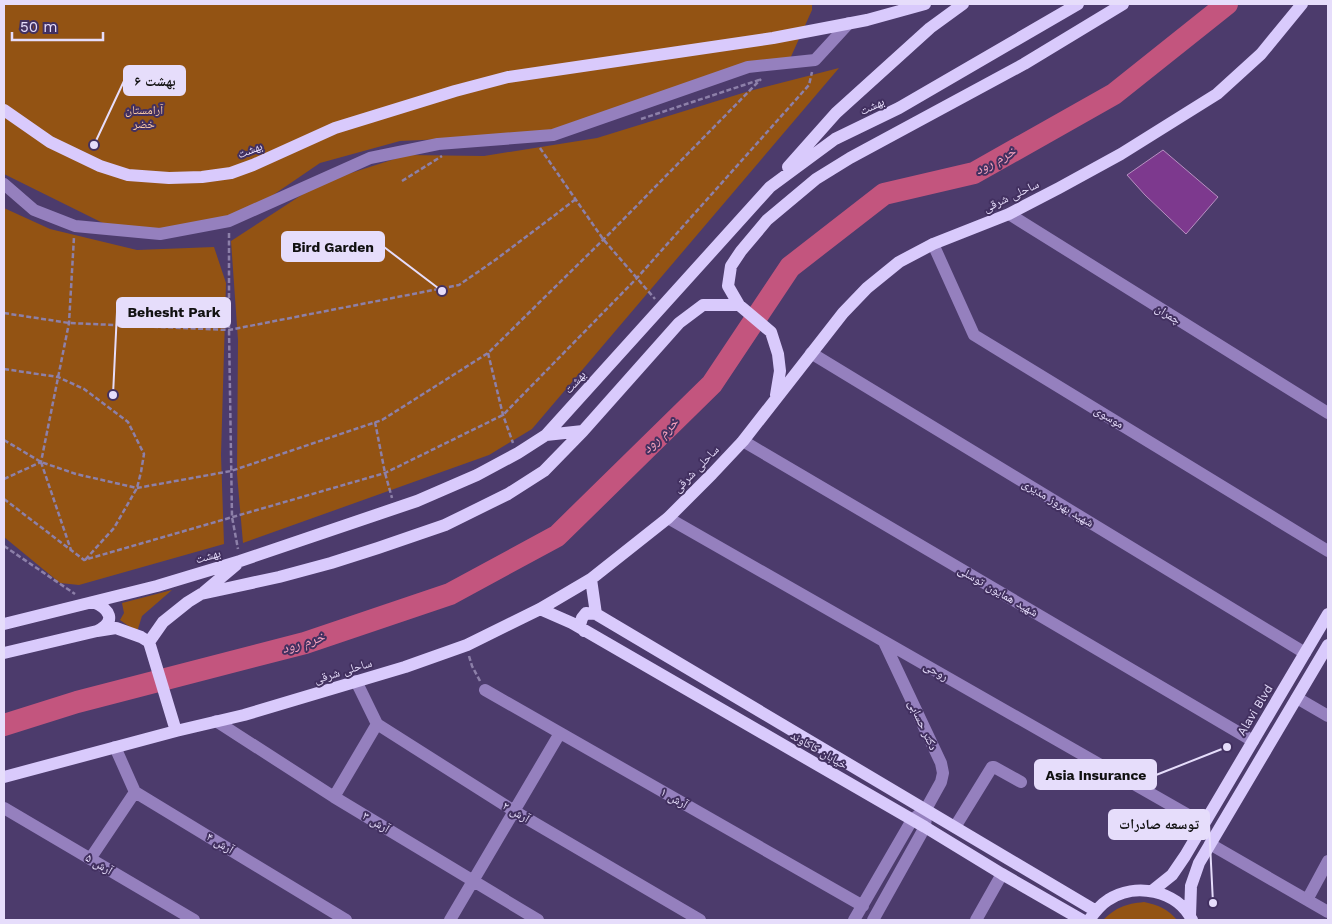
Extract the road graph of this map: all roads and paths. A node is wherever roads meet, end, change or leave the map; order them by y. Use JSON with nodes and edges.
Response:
{"nodes":[{"id":1,"x":924,"y":4,"type":"edge"},
{"id":2,"x":963,"y":4,"type":"edge"},
{"id":3,"x":1078,"y":4,"type":"edge"},
{"id":4,"x":1123,"y":4,"type":"edge"},
{"id":5,"x":1302,"y":4,"type":"edge"},
{"id":6,"x":849,"y":23,"type":"junction"},
{"id":7,"x":804,"y":71,"type":"dead end"},
{"id":8,"x":769,"y":78,"type":"dead end"},
{"id":9,"x":761,"y":79,"type":"junction"},
{"id":10,"x":4,"y":110,"type":"edge"},
{"id":11,"x":632,"y":121,"type":"dead end"},
{"id":12,"x":539,"y":147,"type":"dead end"},
{"id":13,"x":4,"y":184,"type":"edge"},
{"id":14,"x":770,"y":187,"type":"junction"},
{"id":15,"x":576,"y":199,"type":"junction"},
{"id":16,"x":1009,"y":214,"type":"junction"},
{"id":17,"x":229,"y":221,"type":"junction"},
{"id":18,"x":74,"y":226,"type":"junction"},
{"id":19,"x":603,"y":239,"type":"junction"},
{"id":20,"x":933,"y":244,"type":"junction"},
{"id":21,"x":637,"y":278,"type":"junction"},
{"id":22,"x":739,"y":305,"type":"junction"},
{"id":23,"x":662,"y":307,"type":"junction"},
{"id":24,"x":4,"y":313,"type":"edge"},
{"id":25,"x":69,"y":324,"type":"junction"},
{"id":26,"x":229,"y":330,"type":"junction"},
{"id":27,"x":488,"y":353,"type":"junction"},
{"id":28,"x":811,"y":353,"type":"junction"},
{"id":29,"x":4,"y":369,"type":"edge"},
{"id":30,"x":58,"y":377,"type":"junction"},
{"id":31,"x":775,"y":398,"type":"junction"},
{"id":32,"x":1328,"y":413,"type":"edge"},
{"id":33,"x":502,"y":415,"type":"junction"},
{"id":34,"x":375,"y":422,"type":"junction"},
{"id":35,"x":583,"y":431,"type":"junction"},
{"id":36,"x":546,"y":435,"type":"junction"},
{"id":37,"x":4,"y":440,"type":"edge"},
{"id":38,"x":743,"y":441,"type":"junction"},
{"id":39,"x":514,"y":446,"type":"dead end"},
{"id":40,"x":41,"y":462,"type":"junction"},
{"id":41,"x":231,"y":471,"type":"junction"},
{"id":42,"x":385,"y":473,"type":"junction"},
{"id":43,"x":4,"y":479,"type":"edge"},
{"id":44,"x":137,"y":488,"type":"junction"},
{"id":45,"x":4,"y":499,"type":"edge"},
{"id":46,"x":394,"y":509,"type":"junction"},
{"id":47,"x":232,"y":517,"type":"junction"},
{"id":48,"x":668,"y":518,"type":"junction"},
{"id":49,"x":4,"y":546,"type":"edge"},
{"id":50,"x":71,"y":550,"type":"junction"},
{"id":51,"x":1328,"y":551,"type":"edge"},
{"id":52,"x":84,"y":560,"type":"junction"},
{"id":53,"x":240,"y":561,"type":"junction"},
{"id":54,"x":591,"y":579,"type":"junction"},
{"id":55,"x":201,"y":594,"type":"junction"},
{"id":56,"x":91,"y":602,"type":"junction"},
{"id":57,"x":540,"y":608,"type":"junction"},
{"id":58,"x":596,"y":614,"type":"junction"},
{"id":59,"x":1328,"y":614,"type":"edge"},
{"id":60,"x":4,"y":624,"type":"edge"},
{"id":61,"x":97,"y":631,"type":"junction"},
{"id":62,"x":584,"y":631,"type":"junction"},
{"id":63,"x":149,"y":642,"type":"junction"},
{"id":64,"x":884,"y":642,"type":"junction"},
{"id":65,"x":1328,"y":644,"type":"edge"},
{"id":66,"x":467,"y":645,"type":"junction"},
{"id":67,"x":4,"y":653,"type":"edge"},
{"id":68,"x":1305,"y":653,"type":"junction"},
{"id":69,"x":356,"y":681,"type":"junction"},
{"id":70,"x":485,"y":690,"type":"joint"},
{"id":71,"x":1297,"y":698,"type":"junction"},
{"id":72,"x":1328,"y":716,"type":"edge"},
{"id":73,"x":216,"y":721,"type":"junction"},
{"id":74,"x":377,"y":724,"type":"junction"},
{"id":75,"x":176,"y":731,"type":"junction"},
{"id":76,"x":560,"y":733,"type":"junction"},
{"id":77,"x":1253,"y":741,"type":"junction"},
{"id":78,"x":115,"y":747,"type":"junction"},
{"id":79,"x":4,"y":778,"type":"edge"},
{"id":80,"x":1021,"y":782,"type":"dead end"},
{"id":81,"x":135,"y":792,"type":"junction"},
{"id":82,"x":334,"y":797,"type":"junction"},
{"id":83,"x":4,"y":808,"type":"edge"},
{"id":84,"x":926,"y":809,"type":"junction"},
{"id":85,"x":514,"y":811,"type":"junction"},
{"id":86,"x":912,"y":820,"type":"junction"},
{"id":87,"x":1204,"y":824,"type":"junction"},
{"id":88,"x":925,"y":827,"type":"junction"},
{"id":89,"x":955,"y":827,"type":"junction"},
{"id":90,"x":1210,"y":844,"type":"junction"},
{"id":91,"x":90,"y":859,"type":"junction"},
{"id":92,"x":1328,"y":861,"type":"edge"},
{"id":93,"x":1002,"y":874,"type":"junction"},
{"id":94,"x":473,"y":881,"type":"junction"},
{"id":95,"x":1152,"y":891,"type":"junction"},
{"id":96,"x":1307,"y":900,"type":"junction"},
{"id":97,"x":863,"y":906,"type":"junction"},
{"id":98,"x":1328,"y":912,"type":"edge"},
{"id":99,"x":1093,"y":915,"type":"edge"},
{"id":100,"x":1191,"y":918,"type":"edge"},
{"id":101,"x":194,"y":920,"type":"edge"},
{"id":102,"x":346,"y":920,"type":"edge"},
{"id":103,"x":450,"y":920,"type":"edge"},
{"id":104,"x":538,"y":920,"type":"edge"},
{"id":105,"x":700,"y":920,"type":"edge"},
{"id":106,"x":854,"y":920,"type":"edge"},
{"id":107,"x":873,"y":920,"type":"edge"},
{"id":108,"x":976,"y":920,"type":"edge"},
{"id":109,"x":1082,"y":920,"type":"edge"}],
"edges":[{"from":1,"to":6,"type":"main road","name":"بهشت"},
{"from":2,"to":14,"type":"main road"},
{"from":3,"to":14,"type":"main road","name":"بهشت"},
{"from":4,"to":22,"type":"main road"},
{"from":5,"to":16,"type":"main road","name":"ساحلی شرقی"},
{"from":6,"to":10,"type":"main road","name":"بهشت"},
{"from":6,"to":17,"type":"street"},
{"from":7,"to":21,"type":"path"},
{"from":8,"to":9,"type":"path"},
{"from":9,"to":11,"type":"path"},
{"from":9,"to":19,"type":"path"},
{"from":12,"to":15,"type":"path"},
{"from":13,"to":18,"type":"street"},
{"from":14,"to":23,"type":"main road","name":"بهشت"},
{"from":15,"to":19,"type":"path"},
{"from":15,"to":26,"type":"path"},
{"from":16,"to":20,"type":"main road","name":"ساحلی شرقی"},
{"from":16,"to":32,"type":"street","name":"چمران"},
{"from":17,"to":18,"type":"street"},
{"from":17,"to":26,"type":"path"},
{"from":18,"to":25,"type":"path"},
{"from":19,"to":21,"type":"path"},
{"from":19,"to":27,"type":"path"},
{"from":20,"to":28,"type":"main road","name":"ساحلی شرقی"},
{"from":20,"to":51,"type":"street","name":"موسوی"},
{"from":21,"to":23,"type":"path"},
{"from":21,"to":33,"type":"path"},
{"from":22,"to":31,"type":"main road"},
{"from":22,"to":35,"type":"main road"},
{"from":23,"to":36,"type":"main road","name":"بهشت"},
{"from":24,"to":25,"type":"path"},
{"from":25,"to":26,"type":"path"},
{"from":25,"to":30,"type":"path"},
{"from":26,"to":41,"type":"path"},
{"from":27,"to":33,"type":"path"},
{"from":27,"to":34,"type":"path"},
{"from":28,"to":31,"type":"main road","name":"ساحلی شرقی"},
{"from":28,"to":68,"type":"street","name":"شهید بهروز مدیری"},
{"from":29,"to":30,"type":"path"},
{"from":30,"to":40,"type":"path"},
{"from":30,"to":44,"type":"path"},
{"from":31,"to":38,"type":"main road","name":"ساحلی شرقی"},
{"from":33,"to":39,"type":"path"},
{"from":33,"to":42,"type":"path"},
{"from":34,"to":41,"type":"path"},
{"from":34,"to":42,"type":"path"},
{"from":35,"to":36,"type":"main road"},
{"from":35,"to":55,"type":"main road"},
{"from":36,"to":46,"type":"main road","name":"بهشت"},
{"from":37,"to":40,"type":"path"},
{"from":38,"to":48,"type":"main road","name":"ساحلی شرقی"},
{"from":38,"to":77,"type":"street","name":"شهید همایون توسلی"},
{"from":40,"to":43,"type":"path"},
{"from":40,"to":44,"type":"path"},
{"from":40,"to":50,"type":"path"},
{"from":41,"to":44,"type":"path"},
{"from":41,"to":47,"type":"path"},
{"from":42,"to":46,"type":"path"},
{"from":42,"to":47,"type":"path"},
{"from":44,"to":52,"type":"path"},
{"from":45,"to":50,"type":"path"},
{"from":46,"to":53,"type":"main road","name":"بهشت"},
{"from":47,"to":52,"type":"path"},
{"from":47,"to":53,"type":"path"},
{"from":48,"to":54,"type":"main road","name":"ساحلی شرقی"},
{"from":48,"to":64,"type":"street","name":"روحی"},
{"from":49,"to":56,"type":"path"},
{"from":50,"to":52,"type":"path"},
{"from":53,"to":55,"type":"main road"},
{"from":53,"to":56,"type":"main road","name":"بهشت"},
{"from":54,"to":57,"type":"main road","name":"ساحلی شرقی"},
{"from":54,"to":58,"type":"main road"},
{"from":55,"to":63,"type":"main road"},
{"from":56,"to":60,"type":"main road","name":"بهشت"},
{"from":56,"to":61,"type":"main road"},
{"from":57,"to":62,"type":"main road","name":"خیابان کاکاوند"},
{"from":57,"to":66,"type":"main road","name":"ساحلی شرقی"},
{"from":58,"to":62,"type":"main road"},
{"from":58,"to":84,"type":"main road","name":"خیابان کاکاوند"},
{"from":59,"to":68,"type":"main road","name":"Alavi Blvd"},
{"from":61,"to":63,"type":"main road"},
{"from":61,"to":67,"type":"main road"},
{"from":62,"to":86,"type":"main road","name":"خیابان کاکاوند"},
{"from":63,"to":75,"type":"main road"},
{"from":64,"to":84,"type":"street","name":"دکتر حسابی"},
{"from":64,"to":87,"type":"street","name":"روحی"},
{"from":65,"to":71,"type":"main road"},
{"from":66,"to":69,"type":"main road","name":"ساحلی شرقی"},
{"from":66,"to":70,"type":"path"},
{"from":68,"to":77,"type":"main road","name":"Alavi Blvd"},
{"from":69,"to":73,"type":"main road","name":"ساحلی شرقی"},
{"from":69,"to":74,"type":"street"},
{"from":70,"to":76,"type":"street","name":"آرش ۱"},
{"from":71,"to":72,"type":"street"},
{"from":71,"to":90,"type":"main road"},
{"from":73,"to":75,"type":"main road","name":"ساحلی شرقی"},
{"from":73,"to":82,"type":"street","name":"آرش ۳"},
{"from":74,"to":82,"type":"street"},
{"from":74,"to":85,"type":"street","name":"آرش ۲"},
{"from":75,"to":78,"type":"main road","name":"ساحلی شرقی"},
{"from":76,"to":85,"type":"street"},
{"from":76,"to":97,"type":"street","name":"آرش ۱"},
{"from":77,"to":87,"type":"main road","name":"Alavi Blvd"},
{"from":78,"to":79,"type":"main road","name":"ساحلی شرقی"},
{"from":78,"to":81,"type":"street"},
{"from":80,"to":89,"type":"street"},
{"from":81,"to":91,"type":"street"},
{"from":81,"to":102,"type":"street","name":"آرش ۴"},
{"from":82,"to":94,"type":"street","name":"آرش ۳"},
{"from":83,"to":91,"type":"street","name":"آرش ۵"},
{"from":84,"to":86,"type":"street","name":"دکتر حسابی"},
{"from":84,"to":88,"type":"street","name":"دکتر حسابی"},
{"from":84,"to":89,"type":"main road","name":"خیابان کاکاوند"},
{"from":85,"to":94,"type":"street"},
{"from":85,"to":105,"type":"street","name":"آرش ۲"},
{"from":86,"to":88,"type":"main road","name":"خیابان کاکاوند"},
{"from":86,"to":97,"type":"street","name":"دکتر حسابی"},
{"from":87,"to":95,"type":"main road","name":"Alavi Blvd"},
{"from":88,"to":93,"type":"main road","name":"خیابان کاکاوند"},
{"from":88,"to":107,"type":"street","name":"دکتر حسابی"},
{"from":89,"to":99,"type":"main road","name":"خیابان کاکاوند"},
{"from":90,"to":96,"type":"street"},
{"from":90,"to":100,"type":"main road"},
{"from":91,"to":101,"type":"street","name":"آرش ۵"},
{"from":92,"to":96,"type":"street"},
{"from":93,"to":108,"type":"street"},
{"from":93,"to":109,"type":"main road","name":"خیابان کاکاوند"},
{"from":94,"to":103,"type":"street"},
{"from":94,"to":104,"type":"street","name":"آرش ۳"},
{"from":95,"to":99,"type":"main road"},
{"from":95,"to":100,"type":"main road"},
{"from":96,"to":98,"type":"street"},
{"from":97,"to":106,"type":"street","name":"دکتر حسابی"}]}
